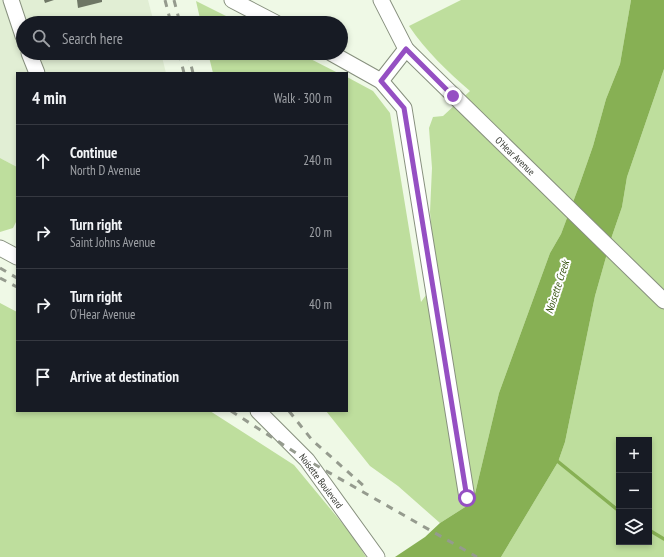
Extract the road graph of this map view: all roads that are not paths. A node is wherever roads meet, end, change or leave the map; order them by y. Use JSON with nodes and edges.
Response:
{"nodes":[{"id":1,"x":11,"y":0,"type":"edge"},
{"id":2,"x":232,"y":0,"type":"edge"},
{"id":3,"x":381,"y":0,"type":"edge"},
{"id":4,"x":16,"y":16,"type":"edge"},
{"id":5,"x":263,"y":16,"type":"edge"},
{"id":6,"x":406,"y":49,"type":"junction"},
{"id":7,"x":32,"y":60,"type":"edge"},
{"id":8,"x":343,"y":60,"type":"edge"},
{"id":9,"x":37,"y":72,"type":"edge"},
{"id":10,"x":381,"y":81,"type":"junction"},
{"id":11,"x":0,"y":248,"type":"edge"},
{"id":12,"x":16,"y":254,"type":"edge"},
{"id":13,"x":664,"y":300,"type":"edge"},
{"id":14,"x":259,"y":412,"type":"edge"},
{"id":15,"x":467,"y":498,"type":"dead end"},
{"id":16,"x":377,"y":557,"type":"edge"}],
"edges":[{"from":1,"to":4,"type":"street"},
{"from":2,"to":5,"type":"street"},
{"from":3,"to":6,"type":"street","name":"O'Hear Avenue"},
{"from":6,"to":10,"type":"street"},
{"from":6,"to":13,"type":"street","name":"O'Hear Avenue"},
{"from":7,"to":9,"type":"street"},
{"from":8,"to":10,"type":"street"},
{"from":10,"to":15,"type":"street"},
{"from":11,"to":12,"type":"street"},
{"from":14,"to":16,"type":"street","name":"Noisette Boulevard"}]}
